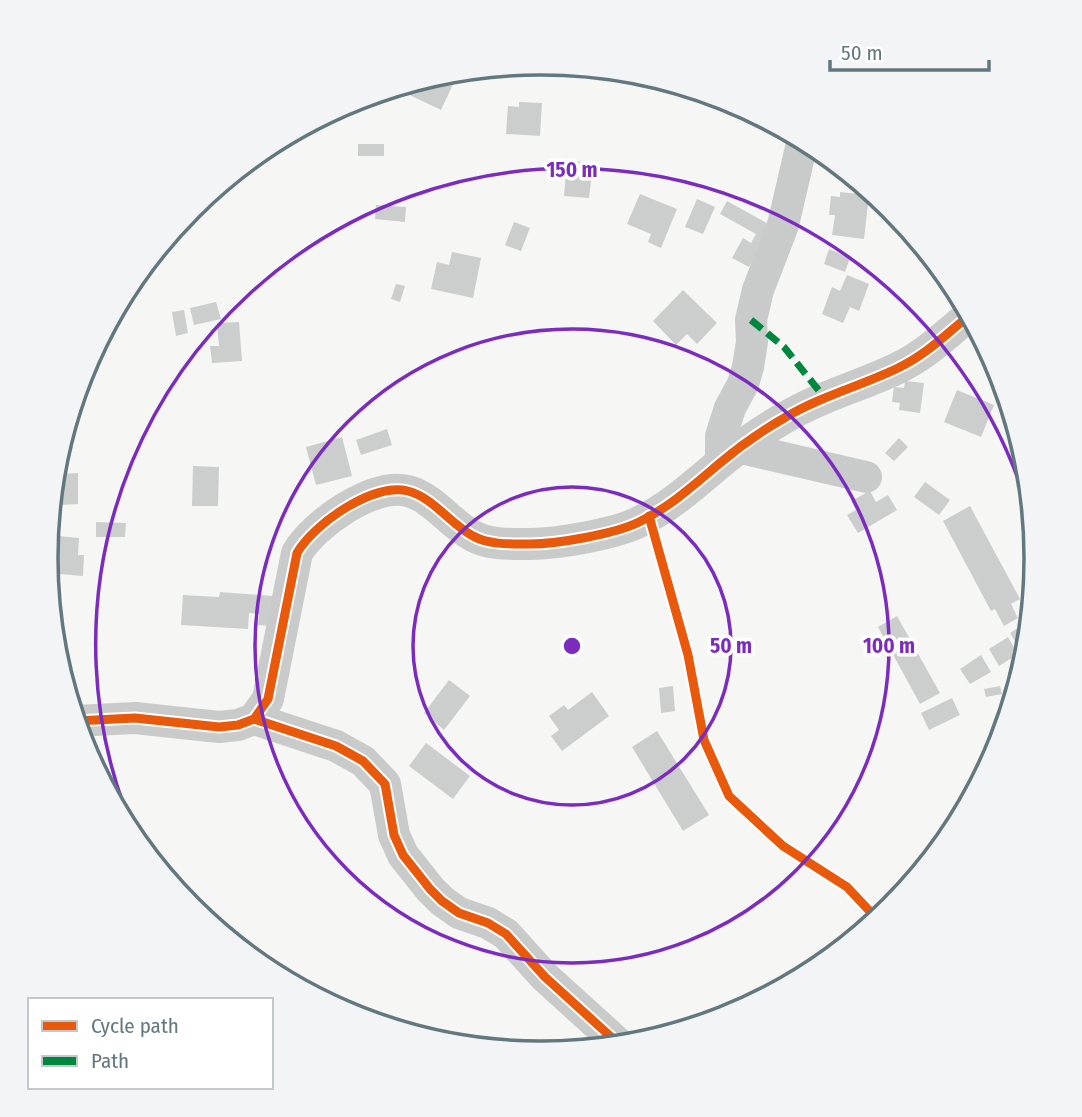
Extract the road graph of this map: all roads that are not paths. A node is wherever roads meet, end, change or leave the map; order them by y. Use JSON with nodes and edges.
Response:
{"nodes":[{"id":1,"x":800,"y":151,"type":"edge"},
{"id":2,"x":962,"y":322,"type":"edge"},
{"id":3,"x":731,"y":455,"type":"junction"},
{"id":4,"x":866,"y":477,"type":"dead end"},
{"id":5,"x":254,"y":719,"type":"junction"},
{"id":6,"x":86,"y":720,"type":"edge"},
{"id":7,"x":612,"y":1036,"type":"edge"}],
"edges":[{"from":1,"to":3,"type":"street"},
{"from":2,"to":3,"type":"street"},
{"from":3,"to":4,"type":"street"},
{"from":3,"to":5,"type":"street"},
{"from":5,"to":6,"type":"street"},
{"from":5,"to":7,"type":"street"}]}
